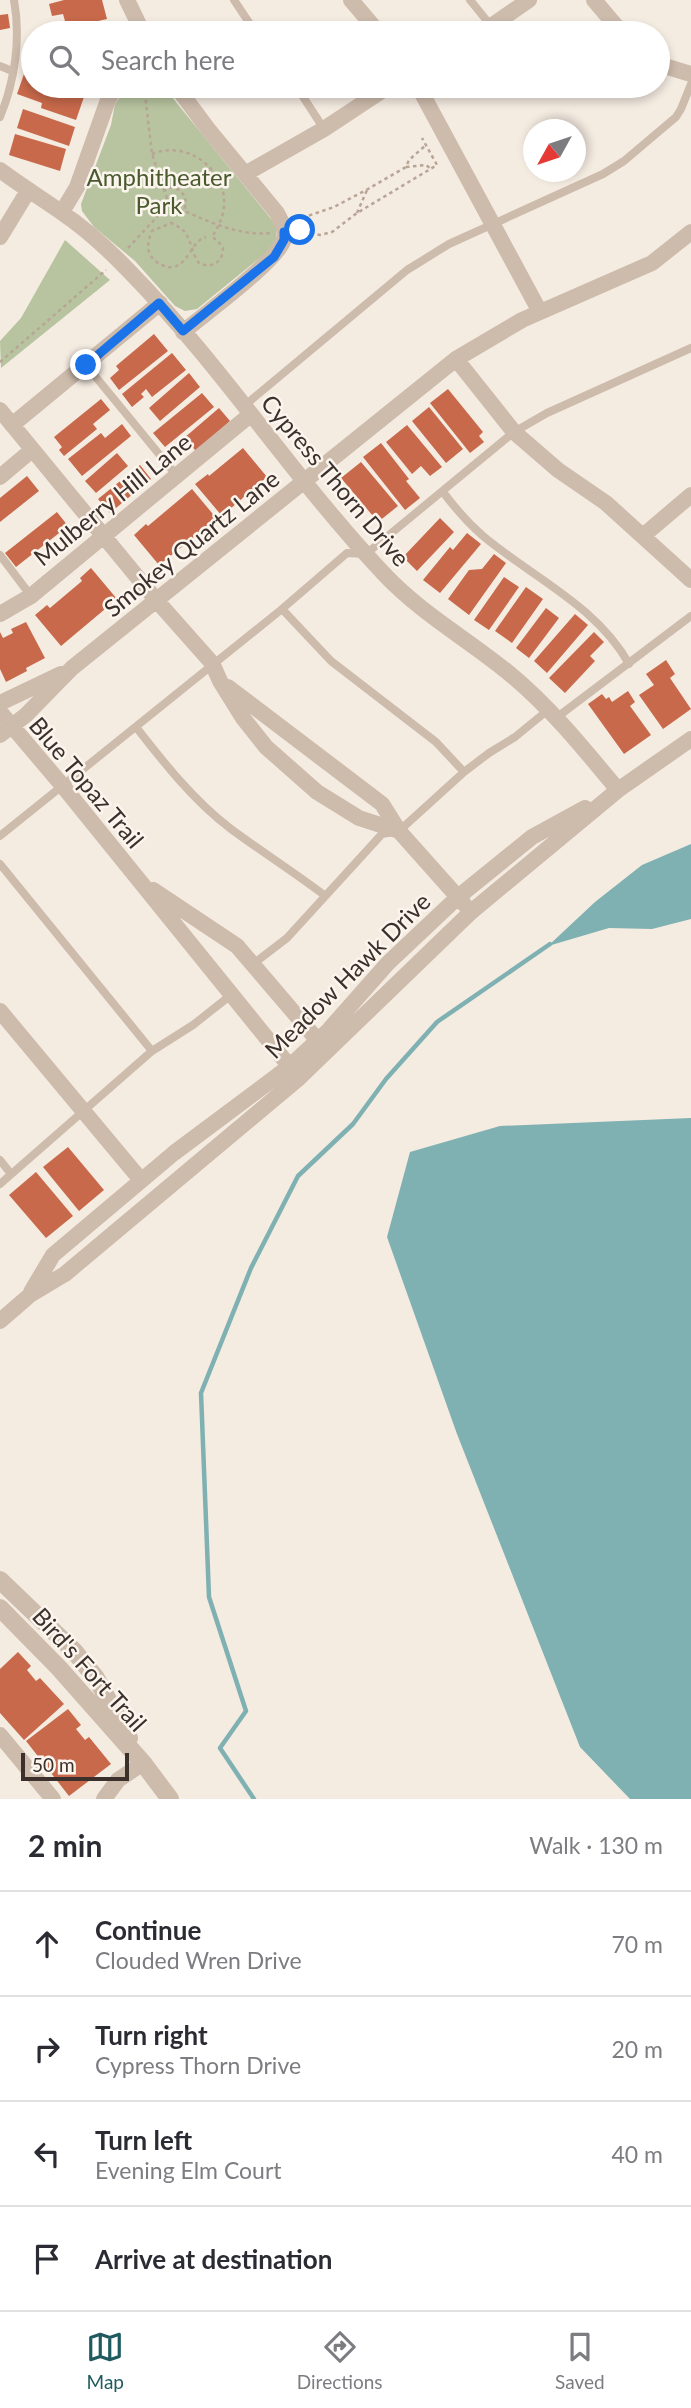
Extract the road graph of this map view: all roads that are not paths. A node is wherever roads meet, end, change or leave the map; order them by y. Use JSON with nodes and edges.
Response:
{"nodes":[{"id":1,"x":14,"y":0,"type":"edge"},
{"id":2,"x":127,"y":0,"type":"edge"},
{"id":3,"x":234,"y":0,"type":"edge"},
{"id":4,"x":351,"y":0,"type":"edge"},
{"id":5,"x":470,"y":0,"type":"edge"},
{"id":6,"x":529,"y":0,"type":"edge"},
{"id":7,"x":594,"y":0,"type":"edge"},
{"id":8,"x":137,"y":21,"type":"edge"},
{"id":9,"x":248,"y":21,"type":"edge"},
{"id":10,"x":369,"y":21,"type":"edge"},
{"id":11,"x":481,"y":21,"type":"edge"},
{"id":12,"x":499,"y":21,"type":"edge"},
{"id":13,"x":612,"y":21,"type":"edge"},
{"id":14,"x":0,"y":66,"type":"edge"},
{"id":15,"x":670,"y":68,"type":"edge"},
{"id":16,"x":12,"y":71,"type":"junction"},
{"id":17,"x":691,"y":74,"type":"edge"},
{"id":18,"x":691,"y":84,"type":"edge"},
{"id":19,"x":109,"y":98,"type":"edge"},
{"id":20,"x":185,"y":98,"type":"edge"},
{"id":21,"x":304,"y":98,"type":"edge"},
{"id":22,"x":370,"y":98,"type":"edge"},
{"id":23,"x":425,"y":98,"type":"edge"},
{"id":24,"x":0,"y":117,"type":"edge"},
{"id":25,"x":324,"y":128,"type":"junction"},
{"id":26,"x":0,"y":170,"type":"edge"},
{"id":27,"x":245,"y":174,"type":"junction"},
{"id":28,"x":0,"y":180,"type":"edge"},
{"id":29,"x":28,"y":191,"type":"junction"},
{"id":30,"x":62,"y":212,"type":"junction"},
{"id":31,"x":494,"y":225,"type":"junction"},
{"id":32,"x":691,"y":232,"type":"edge"},
{"id":33,"x":0,"y":237,"type":"edge"},
{"id":34,"x":159,"y":303,"type":"junction"},
{"id":35,"x":540,"y":312,"type":"junction"},
{"id":36,"x":183,"y":331,"type":"junction"},
{"id":37,"x":691,"y":348,"type":"edge"},
{"id":38,"x":456,"y":359,"type":"junction"},
{"id":39,"x":86,"y":365,"type":"junction"},
{"id":40,"x":0,"y":410,"type":"edge"},
{"id":41,"x":247,"y":411,"type":"junction"},
{"id":42,"x":12,"y":425,"type":"junction"},
{"id":43,"x":514,"y":432,"type":"junction"},
{"id":44,"x":32,"y":450,"type":"junction"},
{"id":45,"x":177,"y":476,"type":"junction"},
{"id":46,"x":0,"y":477,"type":"edge"},
{"id":47,"x":303,"y":481,"type":"junction"},
{"id":48,"x":443,"y":492,"type":"junction"},
{"id":49,"x":691,"y":495,"type":"edge"},
{"id":50,"x":104,"y":535,"type":"junction"},
{"id":51,"x":644,"y":535,"type":"junction"},
{"id":52,"x":366,"y":554,"type":"junction"},
{"id":53,"x":0,"y":555,"type":"edge"},
{"id":54,"x":691,"y":580,"type":"edge"},
{"id":55,"x":31,"y":596,"type":"junction"},
{"id":56,"x":157,"y":601,"type":"junction"},
{"id":57,"x":282,"y":609,"type":"junction"},
{"id":58,"x":0,"y":614,"type":"edge"},
{"id":59,"x":691,"y":616,"type":"edge"},
{"id":60,"x":212,"y":663,"type":"junction"},
{"id":61,"x":629,"y":664,"type":"junction"},
{"id":62,"x":72,"y":668,"type":"junction"},
{"id":63,"x":220,"y":681,"type":"junction"},
{"id":64,"x":0,"y":703,"type":"edge"},
{"id":65,"x":0,"y":712,"type":"edge"},
{"id":66,"x":552,"y":714,"type":"junction"},
{"id":67,"x":136,"y":727,"type":"junction"},
{"id":68,"x":6,"y":731,"type":"edge"},
{"id":69,"x":691,"y":739,"type":"edge"},
{"id":70,"x":464,"y":772,"type":"junction"},
{"id":71,"x":62,"y":785,"type":"junction"},
{"id":72,"x":618,"y":790,"type":"junction"},
{"id":73,"x":400,"y":831,"type":"junction"},
{"id":74,"x":0,"y":836,"type":"edge"},
{"id":75,"x":0,"y":864,"type":"edge"},
{"id":76,"x":140,"y":881,"type":"junction"},
{"id":77,"x":324,"y":895,"type":"junction"},
{"id":78,"x":458,"y":897,"type":"junction"},
{"id":79,"x":471,"y":912,"type":"junction"},
{"id":80,"x":253,"y":964,"type":"junction"},
{"id":81,"x":231,"y":995,"type":"junction"},
{"id":82,"x":0,"y":1011,"type":"edge"},
{"id":83,"x":322,"y":1046,"type":"junction"},
{"id":84,"x":152,"y":1051,"type":"junction"},
{"id":85,"x":294,"y":1073,"type":"junction"},
{"id":86,"x":83,"y":1112,"type":"junction"},
{"id":87,"x":0,"y":1160,"type":"edge"},
{"id":88,"x":11,"y":1174,"type":"junction"},
{"id":89,"x":141,"y":1181,"type":"junction"},
{"id":90,"x":0,"y":1184,"type":"edge"},
{"id":91,"x":156,"y":1198,"type":"junction"},
{"id":92,"x":30,"y":1295,"type":"junction"},
{"id":93,"x":2,"y":1316,"type":"edge"},
{"id":94,"x":0,"y":1580,"type":"edge"},
{"id":95,"x":0,"y":1608,"type":"edge"},
{"id":96,"x":0,"y":1735,"type":"edge"},
{"id":97,"x":143,"y":1763,"type":"junction"},
{"id":98,"x":52,"y":1799,"type":"edge"},
{"id":99,"x":104,"y":1799,"type":"edge"},
{"id":100,"x":170,"y":1799,"type":"edge"}],
"edges":[{"from":1,"to":16,"type":"lane"},
{"from":2,"to":8,"type":"street"},
{"from":3,"to":9,"type":"lane"},
{"from":4,"to":10,"type":"street"},
{"from":5,"to":11,"type":"lane"},
{"from":6,"to":12,"type":"street"},
{"from":7,"to":13,"type":"street"},
{"from":14,"to":16,"type":"lane"},
{"from":15,"to":17,"type":"street"},
{"from":16,"to":24,"type":"lane"},
{"from":18,"to":31,"type":"lane"},
{"from":19,"to":30,"type":"street"},
{"from":20,"to":27,"type":"street"},
{"from":21,"to":25,"type":"lane"},
{"from":22,"to":25,"type":"street"},
{"from":23,"to":31,"type":"street"},
{"from":25,"to":27,"type":"street"},
{"from":26,"to":29,"type":"street","name":"Cypress Thorn Drive"},
{"from":27,"to":36,"type":"street"},
{"from":28,"to":29,"type":"street","name":"Cypress Thorn Drive"},
{"from":29,"to":30,"type":"street","name":"Cypress Thorn Drive"},
{"from":29,"to":33,"type":"street"},
{"from":30,"to":34,"type":"street","name":"Cypress Thorn Drive"},
{"from":31,"to":35,"type":"street"},
{"from":31,"to":41,"type":"lane"},
{"from":32,"to":35,"type":"street","name":"Smokey Quartz Lane"},
{"from":34,"to":36,"type":"street","name":"Cypress Thorn Drive"},
{"from":34,"to":39,"type":"street"},
{"from":35,"to":38,"type":"street","name":"Smokey Quartz Lane"},
{"from":36,"to":41,"type":"street","name":"Cypress Thorn Drive"},
{"from":37,"to":43,"type":"lane"},
{"from":38,"to":43,"type":"street"},
{"from":38,"to":47,"type":"street","name":"Smokey Quartz Lane"},
{"from":39,"to":42,"type":"street"},
{"from":39,"to":45,"type":"lane"},
{"from":40,"to":42,"type":"street"},
{"from":41,"to":45,"type":"street","name":"Mulberry Hill Lane"},
{"from":41,"to":47,"type":"street","name":"Cypress Thorn Drive"},
{"from":42,"to":44,"type":"street"},
{"from":43,"to":48,"type":"lane"},
{"from":43,"to":51,"type":"street"},
{"from":44,"to":46,"type":"street"},
{"from":44,"to":50,"type":"street"},
{"from":45,"to":50,"type":"street","name":"Mulberry Hill Lane"},
{"from":47,"to":52,"type":"street","name":"Cypress Thorn Drive"},
{"from":47,"to":56,"type":"street","name":"Smokey Quartz Lane"},
{"from":48,"to":52,"type":"lane"},
{"from":48,"to":61,"type":"lane"},
{"from":49,"to":51,"type":"street"},
{"from":50,"to":55,"type":"street","name":"Mulberry Hill Lane"},
{"from":50,"to":56,"type":"street"},
{"from":51,"to":54,"type":"street"},
{"from":52,"to":57,"type":"lane"},
{"from":52,"to":66,"type":"street","name":"Cypress Thorn Drive"},
{"from":53,"to":55,"type":"lane"},
{"from":55,"to":58,"type":"street","name":"Mulberry Hill Lane"},
{"from":56,"to":60,"type":"street"},
{"from":56,"to":62,"type":"street","name":"Smokey Quartz Lane"},
{"from":57,"to":60,"type":"lane"},
{"from":57,"to":70,"type":"lane"},
{"from":59,"to":61,"type":"lane"},
{"from":60,"to":63,"type":"street"},
{"from":60,"to":67,"type":"lane"},
{"from":61,"to":66,"type":"lane"},
{"from":62,"to":64,"type":"street","name":"Smokey Quartz Lane"},
{"from":62,"to":68,"type":"street","name":"Smokey Quartz Lane"},
{"from":63,"to":73,"type":"street"},
{"from":63,"to":73,"type":"street"},
{"from":65,"to":68,"type":"street","name":"Blue Topaz Trail"},
{"from":66,"to":70,"type":"lane"},
{"from":66,"to":72,"type":"street","name":"Cypress Thorn Drive"},
{"from":67,"to":71,"type":"lane"},
{"from":67,"to":77,"type":"lane"},
{"from":68,"to":71,"type":"street","name":"Blue Topaz Trail"},
{"from":69,"to":72,"type":"street","name":"Meadow Hawk Drive"},
{"from":70,"to":73,"type":"lane"},
{"from":71,"to":74,"type":"lane"},
{"from":71,"to":76,"type":"street","name":"Blue Topaz Trail"},
{"from":72,"to":78,"type":"street","name":"Meadow Hawk Drive"},
{"from":72,"to":79,"type":"street","name":"Meadow Hawk Drive"},
{"from":73,"to":77,"type":"lane"},
{"from":73,"to":78,"type":"street"},
{"from":75,"to":84,"type":"lane"},
{"from":76,"to":80,"type":"street","name":"Blue Topaz Trail"},
{"from":76,"to":81,"type":"street","name":"Blue Topaz Trail"},
{"from":77,"to":80,"type":"lane"},
{"from":78,"to":79,"type":"street"},
{"from":78,"to":83,"type":"street","name":"Meadow Hawk Drive"},
{"from":79,"to":83,"type":"street","name":"Meadow Hawk Drive"},
{"from":80,"to":83,"type":"street","name":"Blue Topaz Trail"},
{"from":81,"to":84,"type":"lane"},
{"from":81,"to":85,"type":"street","name":"Blue Topaz Trail"},
{"from":82,"to":86,"type":"street"},
{"from":83,"to":85,"type":"street","name":"Meadow Hawk Drive"},
{"from":84,"to":86,"type":"lane"},
{"from":85,"to":89,"type":"street","name":"Meadow Hawk Drive"},
{"from":85,"to":91,"type":"street","name":"Meadow Hawk Drive"},
{"from":86,"to":88,"type":"lane"},
{"from":86,"to":89,"type":"street"},
{"from":87,"to":88,"type":"lane"},
{"from":88,"to":90,"type":"lane"},
{"from":89,"to":91,"type":"lane"},
{"from":89,"to":92,"type":"street","name":"Meadow Hawk Drive"},
{"from":91,"to":92,"type":"street","name":"Meadow Hawk Drive"},
{"from":92,"to":93,"type":"street","name":"Meadow Hawk Drive"},
{"from":94,"to":97,"type":"street","name":"Bird's Fort Trail"},
{"from":95,"to":97,"type":"street","name":"Bird's Fort Trail"},
{"from":96,"to":98,"type":"street"},
{"from":97,"to":99,"type":"street"},
{"from":97,"to":100,"type":"street","name":"Bird's Fort Trail"}]}
